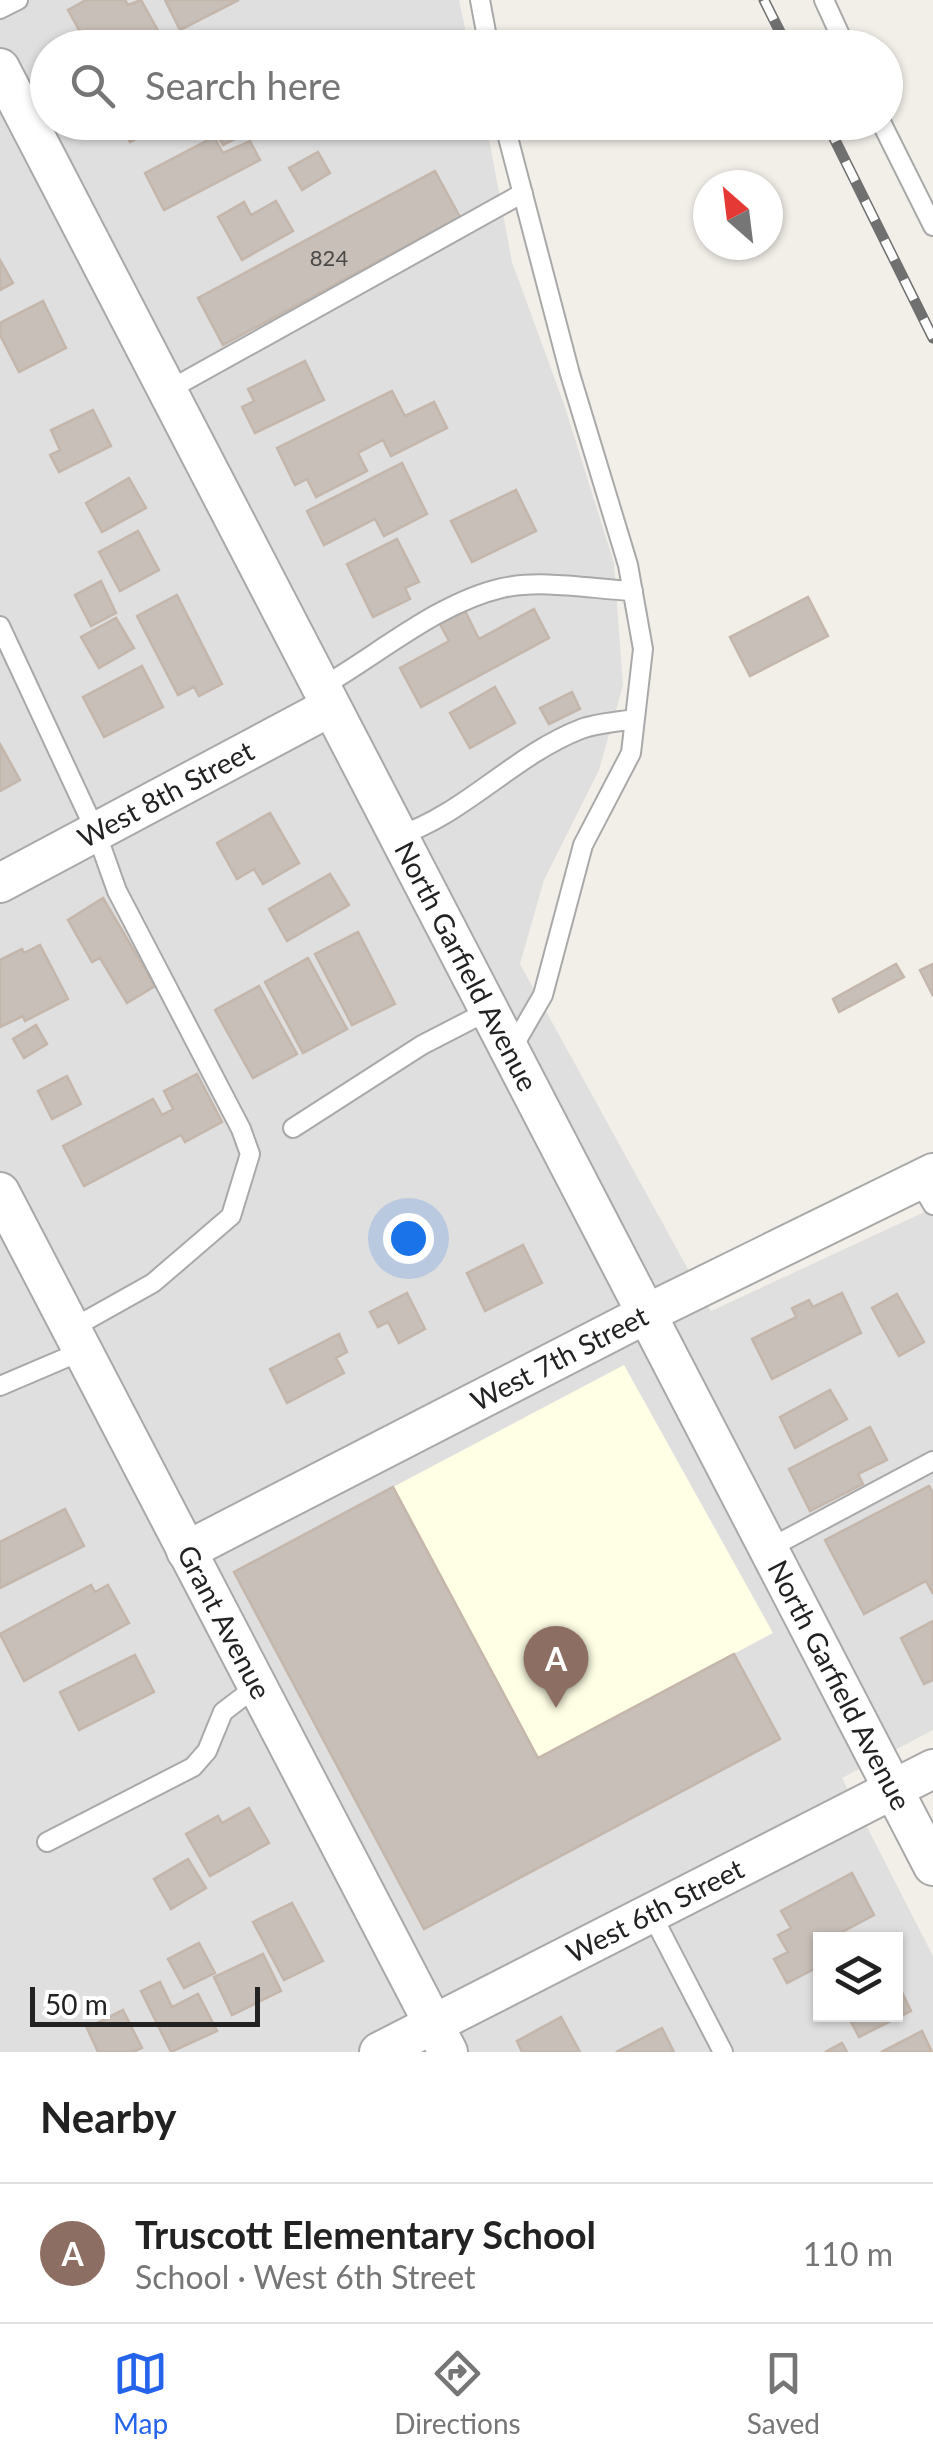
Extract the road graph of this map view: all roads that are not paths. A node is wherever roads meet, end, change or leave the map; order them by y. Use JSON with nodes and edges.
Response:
{"nodes":[{"id":1,"x":18,"y":0,"type":"edge"},
{"id":2,"x":480,"y":0,"type":"edge"},
{"id":3,"x":824,"y":0,"type":"edge"},
{"id":4,"x":0,"y":9,"type":"edge"},
{"id":5,"x":486,"y":30,"type":"edge"},
{"id":6,"x":838,"y":30,"type":"edge"},
{"id":7,"x":0,"y":68,"type":"edge"},
{"id":8,"x":30,"y":126,"type":"edge"},
{"id":9,"x":37,"y":140,"type":"edge"},
{"id":10,"x":509,"y":140,"type":"edge"},
{"id":11,"x":890,"y":140,"type":"edge"},
{"id":12,"x":523,"y":193,"type":"junction"},
{"id":13,"x":933,"y":226,"type":"edge"},
{"id":14,"x":167,"y":391,"type":"junction"},
{"id":15,"x":633,"y":591,"type":"junction"},
{"id":16,"x":0,"y":626,"type":"edge"},
{"id":17,"x":325,"y":698,"type":"junction"},
{"id":18,"x":635,"y":719,"type":"junction"},
{"id":19,"x":96,"y":832,"type":"junction"},
{"id":20,"x":398,"y":836,"type":"junction"},
{"id":21,"x":0,"y":882,"type":"edge"},
{"id":22,"x":488,"y":1011,"type":"junction"},
{"id":23,"x":510,"y":1052,"type":"junction"},
{"id":24,"x":292,"y":1128,"type":"dead end"},
{"id":25,"x":928,"y":1186,"type":"edge"},
{"id":26,"x":0,"y":1192,"type":"edge"},
{"id":27,"x":646,"y":1314,"type":"junction"},
{"id":28,"x":77,"y":1340,"type":"junction"},
{"id":29,"x":0,"y":1386,"type":"edge"},
{"id":30,"x":933,"y":1461,"type":"edge"},
{"id":31,"x":768,"y":1549,"type":"junction"},
{"id":32,"x":186,"y":1550,"type":"junction"},
{"id":33,"x":257,"y":1686,"type":"junction"},
{"id":34,"x":933,"y":1769,"type":"edge"},
{"id":35,"x":893,"y":1790,"type":"junction"},
{"id":36,"x":47,"y":1842,"type":"dead end"},
{"id":37,"x":933,"y":1866,"type":"edge"},
{"id":38,"x":651,"y":1913,"type":"junction"},
{"id":39,"x":440,"y":2038,"type":"edge"},
{"id":40,"x":379,"y":2052,"type":"edge"},
{"id":41,"x":723,"y":2052,"type":"edge"}],
"edges":[{"from":1,"to":4,"type":"lane"},
{"from":2,"to":5,"type":"lane"},
{"from":3,"to":6,"type":"lane"},
{"from":7,"to":8,"type":"street","name":"North Garfield Avenue"},
{"from":9,"to":14,"type":"street","name":"North Garfield Avenue"},
{"from":10,"to":12,"type":"lane"},
{"from":11,"to":13,"type":"lane"},
{"from":12,"to":14,"type":"lane"},
{"from":12,"to":15,"type":"lane"},
{"from":14,"to":17,"type":"street","name":"North Garfield Avenue"},
{"from":15,"to":17,"type":"lane"},
{"from":15,"to":18,"type":"lane"},
{"from":16,"to":19,"type":"lane"},
{"from":17,"to":19,"type":"street","name":"West 8th Street"},
{"from":17,"to":20,"type":"street","name":"North Garfield Avenue"},
{"from":18,"to":20,"type":"lane"},
{"from":18,"to":23,"type":"lane"},
{"from":19,"to":21,"type":"street","name":"West 8th Street"},
{"from":19,"to":28,"type":"lane"},
{"from":20,"to":22,"type":"street","name":"North Garfield Avenue"},
{"from":22,"to":23,"type":"street","name":"North Garfield Avenue"},
{"from":22,"to":24,"type":"lane"},
{"from":23,"to":27,"type":"street","name":"North Garfield Avenue"},
{"from":25,"to":27,"type":"street","name":"West 7th Street"},
{"from":26,"to":28,"type":"street","name":"Grant Avenue"},
{"from":27,"to":31,"type":"street","name":"North Garfield Avenue"},
{"from":27,"to":32,"type":"street","name":"West 7th Street"},
{"from":28,"to":29,"type":"lane"},
{"from":28,"to":32,"type":"street","name":"Grant Avenue"},
{"from":30,"to":31,"type":"lane"},
{"from":31,"to":35,"type":"street","name":"North Garfield Avenue"},
{"from":32,"to":33,"type":"street","name":"Grant Avenue"},
{"from":33,"to":36,"type":"lane"},
{"from":33,"to":39,"type":"street","name":"Grant Avenue"},
{"from":34,"to":35,"type":"street","name":"West 6th Street"},
{"from":35,"to":37,"type":"street","name":"North Garfield Avenue"},
{"from":35,"to":38,"type":"street","name":"West 6th Street"},
{"from":38,"to":39,"type":"street","name":"West 6th Street"},
{"from":38,"to":41,"type":"lane"},
{"from":39,"to":40,"type":"street","name":"West 6th Street"}]}
